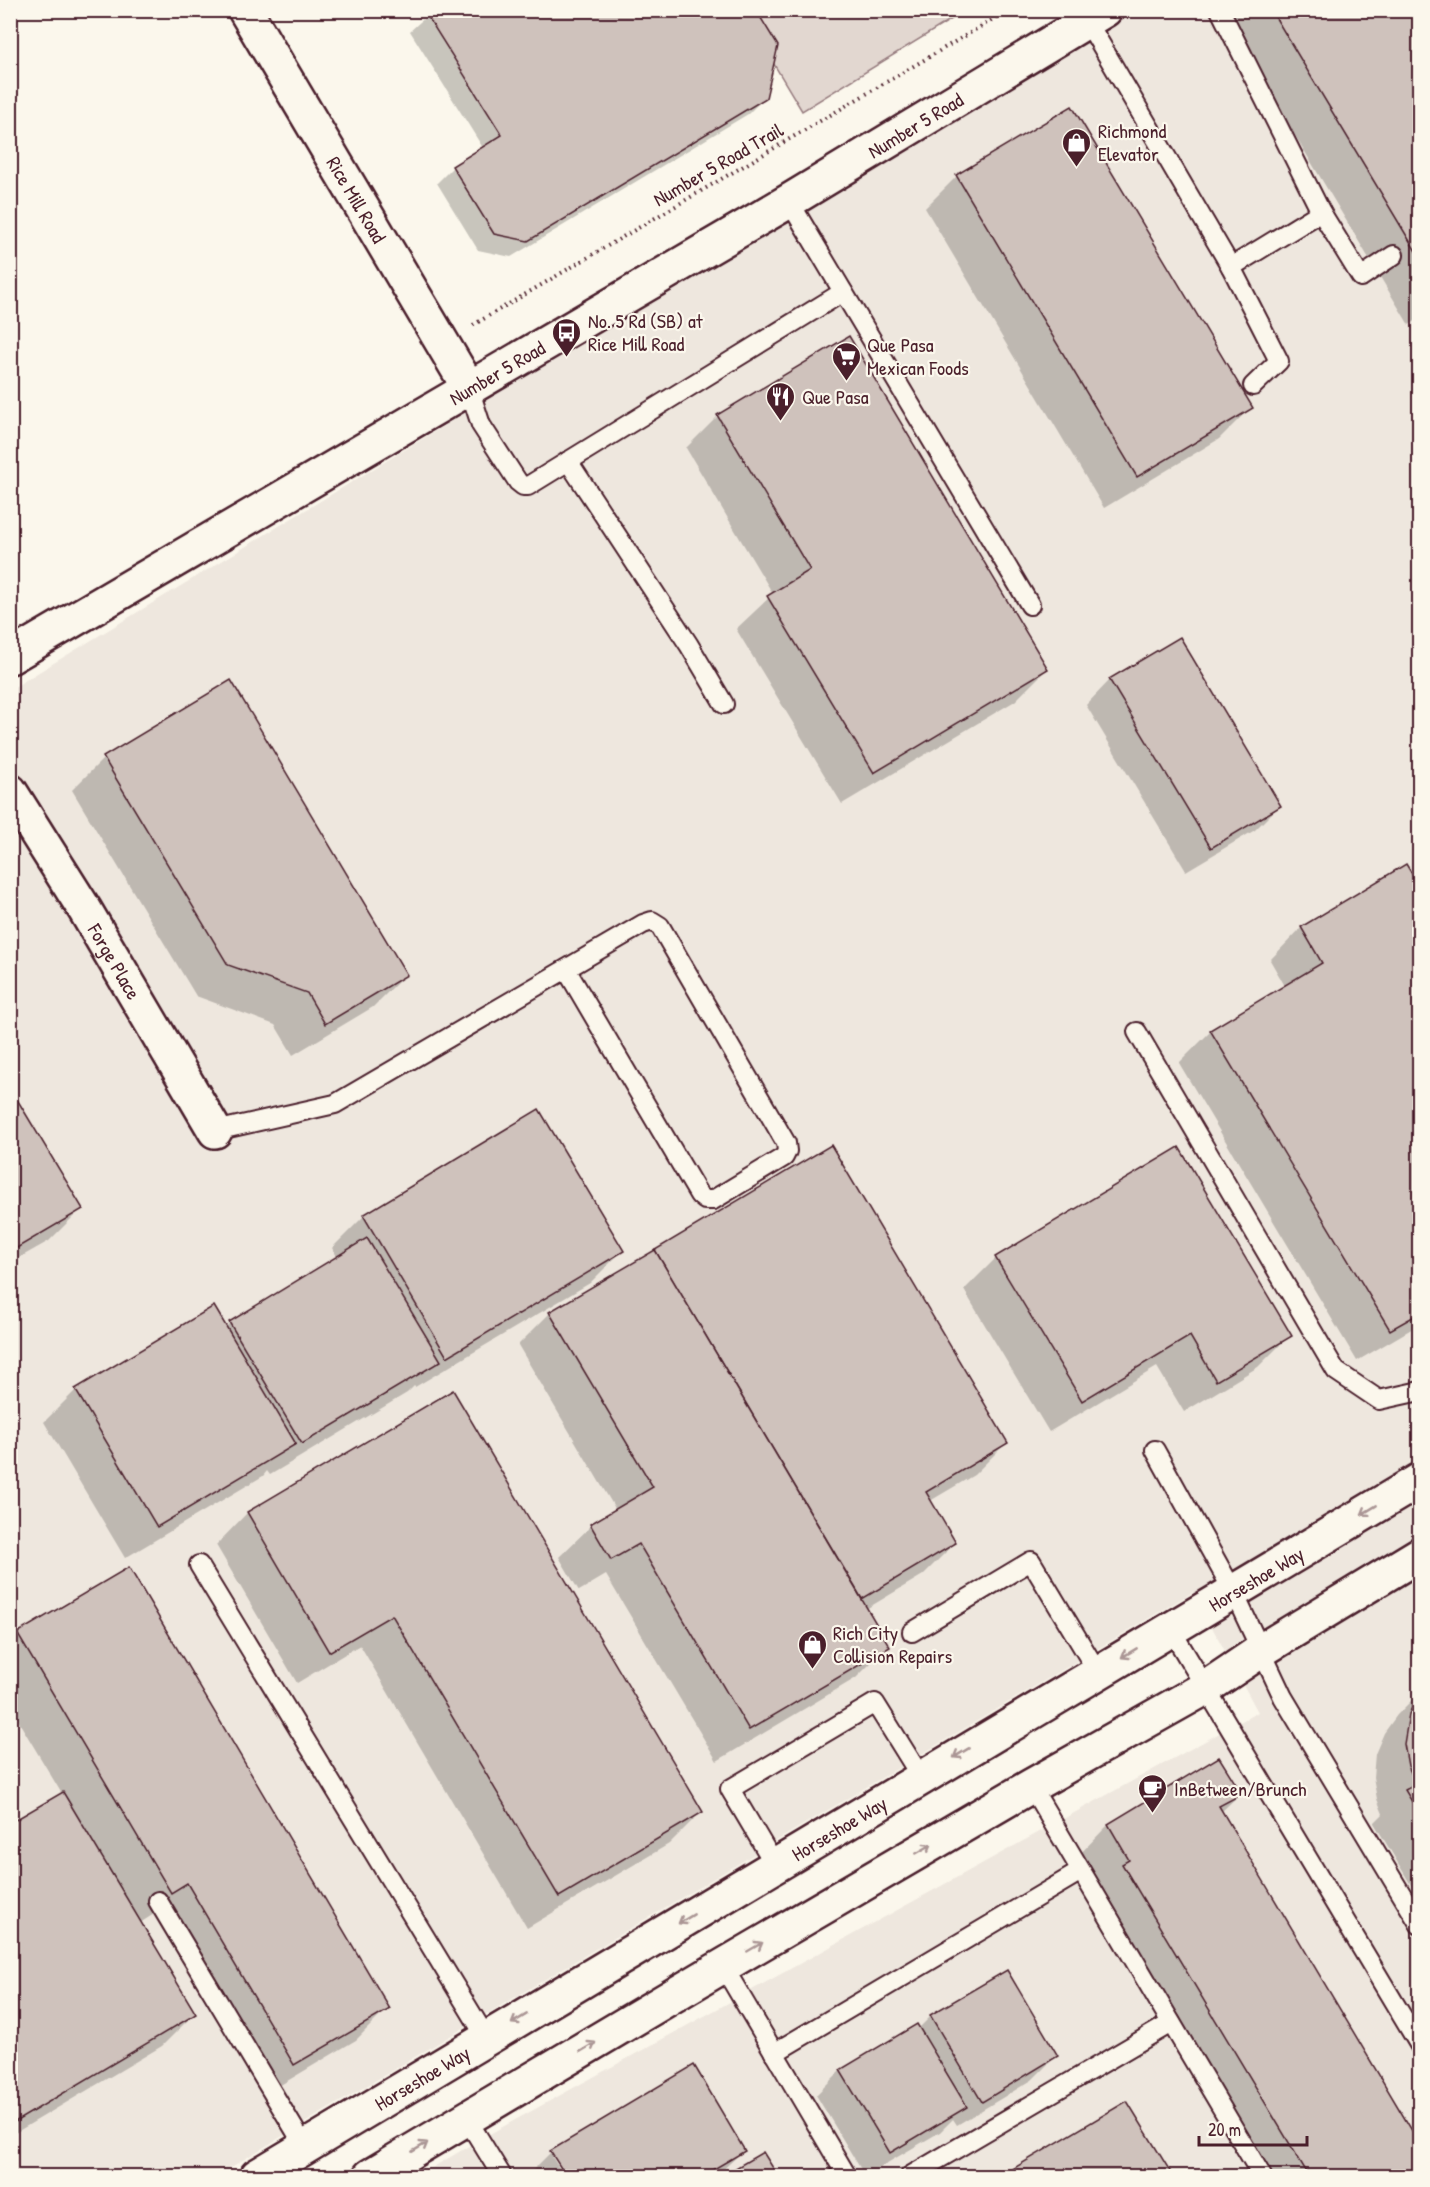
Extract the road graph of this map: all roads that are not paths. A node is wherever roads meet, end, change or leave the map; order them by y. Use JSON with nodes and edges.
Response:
{"nodes":[{"id":1,"x":245,"y":10,"type":"edge"},
{"id":2,"x":1220,"y":10,"type":"edge"},
{"id":3,"x":1096,"y":16,"type":"edge"},
{"id":4,"x":789,"y":201,"type":"junction"},
{"id":5,"x":1322,"y":212,"type":"junction"},
{"id":6,"x":1394,"y":255,"type":"dead end"},
{"id":7,"x":1231,"y":267,"type":"junction"},
{"id":8,"x":843,"y":292,"type":"junction"},
{"id":9,"x":1253,"y":386,"type":"dead end"},
{"id":10,"x":469,"y":388,"type":"junction"},
{"id":11,"x":568,"y":461,"type":"junction"},
{"id":12,"x":1029,"y":605,"type":"dead end"},
{"id":13,"x":10,"y":657,"type":"edge"},
{"id":14,"x":724,"y":704,"type":"dead end"},
{"id":15,"x":10,"y":791,"type":"edge"},
{"id":16,"x":566,"y":969,"type":"junction"},
{"id":17,"x":1137,"y":1032,"type":"dead end"},
{"id":18,"x":215,"y":1131,"type":"joint"},
{"id":19,"x":1419,"y":1391,"type":"edge"},
{"id":20,"x":1155,"y":1450,"type":"dead end"},
{"id":21,"x":1419,"y":1480,"type":"edge"},
{"id":22,"x":1419,"y":1554,"type":"edge"},
{"id":23,"x":199,"y":1565,"type":"dead end"},
{"id":24,"x":1233,"y":1591,"type":"junction"},
{"id":25,"x":1170,"y":1628,"type":"junction"},
{"id":26,"x":912,"y":1632,"type":"dead end"},
{"id":27,"x":1262,"y":1650,"type":"junction"},
{"id":28,"x":1097,"y":1671,"type":"junction"},
{"id":29,"x":1207,"y":1687,"type":"junction"},
{"id":30,"x":921,"y":1777,"type":"junction"},
{"id":31,"x":1031,"y":1786,"type":"junction"},
{"id":32,"x":775,"y":1865,"type":"junction"},
{"id":33,"x":1081,"y":1871,"type":"junction"},
{"id":34,"x":158,"y":1901,"type":"dead end"},
{"id":35,"x":1419,"y":1924,"type":"edge"},
{"id":36,"x":723,"y":1966,"type":"junction"},
{"id":37,"x":1171,"y":2023,"type":"junction"},
{"id":38,"x":487,"y":2039,"type":"junction"},
{"id":39,"x":1419,"y":2046,"type":"edge"},
{"id":40,"x":774,"y":2053,"type":"junction"},
{"id":41,"x":467,"y":2119,"type":"junction"},
{"id":42,"x":305,"y":2147,"type":"junction"},
{"id":43,"x":257,"y":2176,"type":"edge"},
{"id":44,"x":370,"y":2176,"type":"edge"},
{"id":45,"x":502,"y":2176,"type":"edge"},
{"id":46,"x":847,"y":2176,"type":"edge"},
{"id":47,"x":910,"y":2176,"type":"edge"},
{"id":48,"x":1262,"y":2176,"type":"edge"}],
"edges":[{"from":1,"to":10,"type":"street","name":"Rice Mill Road"},
{"from":2,"to":5,"type":"lane"},
{"from":3,"to":4,"type":"street","name":"Number 5 Road"},
{"from":3,"to":7,"type":"lane"},
{"from":4,"to":8,"type":"lane"},
{"from":4,"to":10,"type":"street","name":"Number 5 Road"},
{"from":5,"to":6,"type":"lane"},
{"from":5,"to":7,"type":"lane"},
{"from":7,"to":9,"type":"lane"},
{"from":8,"to":11,"type":"lane"},
{"from":8,"to":12,"type":"lane"},
{"from":10,"to":11,"type":"lane"},
{"from":10,"to":13,"type":"street","name":"Number 5 Road"},
{"from":11,"to":14,"type":"lane"},
{"from":15,"to":18,"type":"street","name":"Forge Place"},
{"from":16,"to":16,"type":"lane"},
{"from":16,"to":18,"type":"lane"},
{"from":17,"to":19,"type":"lane"},
{"from":20,"to":24,"type":"lane"},
{"from":21,"to":24,"type":"street","name":"Horseshoe Way","one_way":true},
{"from":22,"to":27,"type":"street"},
{"from":23,"to":38,"type":"lane"},
{"from":24,"to":25,"type":"street","name":"Horseshoe Way"},
{"from":24,"to":27,"type":"lane"},
{"from":25,"to":28,"type":"street","name":"Horseshoe Way","one_way":true},
{"from":25,"to":29,"type":"lane"},
{"from":26,"to":28,"type":"lane"},
{"from":27,"to":29,"type":"street"},
{"from":27,"to":35,"type":"lane"},
{"from":28,"to":30,"type":"street","name":"Horseshoe Way","one_way":true},
{"from":29,"to":31,"type":"street"},
{"from":29,"to":39,"type":"lane"},
{"from":30,"to":32,"type":"street","name":"Horseshoe Way"},
{"from":30,"to":32,"type":"lane"},
{"from":31,"to":33,"type":"lane"},
{"from":36,"to":31,"type":"street","one_way":true},
{"from":32,"to":38,"type":"street","name":"Horseshoe Way","one_way":true},
{"from":33,"to":37,"type":"lane"},
{"from":33,"to":40,"type":"lane"},
{"from":34,"to":42,"type":"lane"},
{"from":36,"to":40,"type":"lane"},
{"from":41,"to":36,"type":"street","one_way":true},
{"from":37,"to":47,"type":"lane"},
{"from":37,"to":48,"type":"lane"},
{"from":38,"to":42,"type":"street","name":"Horseshoe Way"},
{"from":40,"to":46,"type":"lane"},
{"from":44,"to":41,"type":"street","one_way":true},
{"from":41,"to":45,"type":"lane"},
{"from":42,"to":43,"type":"street","name":"Horseshoe Way"}]}
